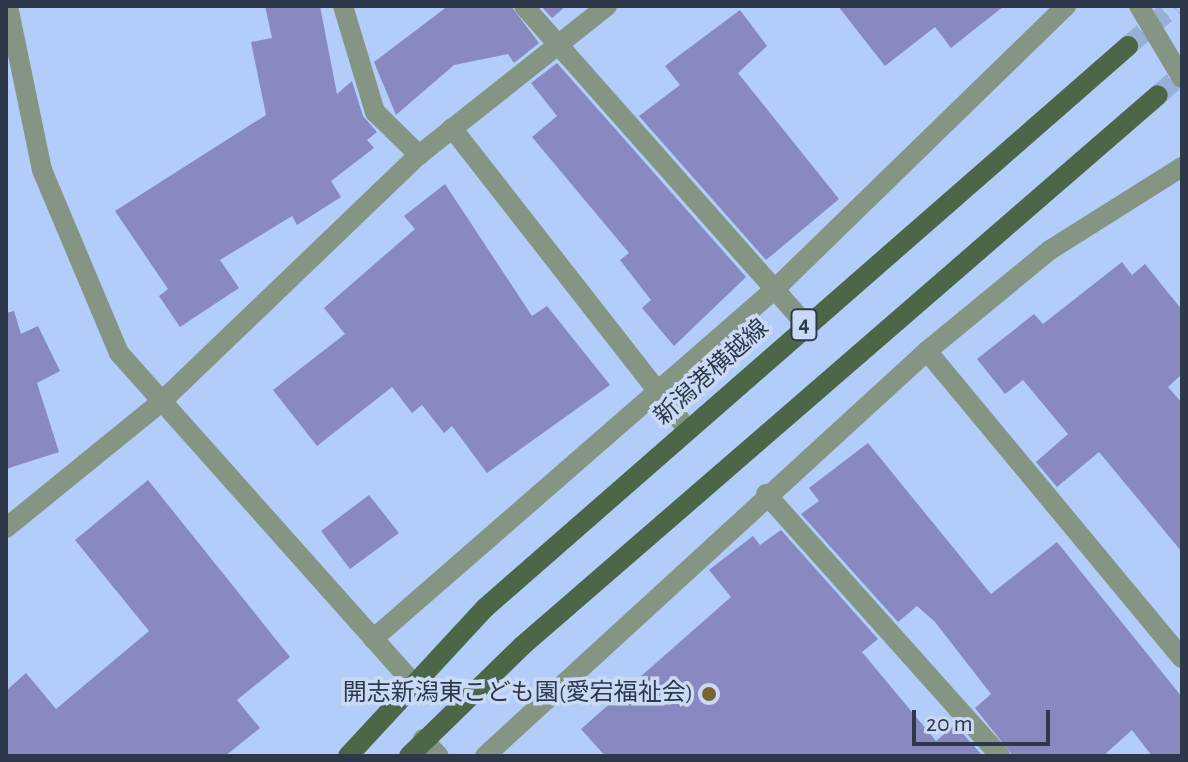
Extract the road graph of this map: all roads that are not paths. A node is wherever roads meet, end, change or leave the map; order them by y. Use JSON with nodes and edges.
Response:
{"nodes":[{"id":1,"x":8,"y":6,"type":"edge"},
{"id":2,"x":343,"y":6,"type":"edge"},
{"id":3,"x":524,"y":6,"type":"edge"},
{"id":4,"x":607,"y":6,"type":"edge"},
{"id":5,"x":1066,"y":6,"type":"edge"},
{"id":6,"x":1139,"y":6,"type":"edge"},
{"id":7,"x":564,"y":45,"type":"junction"},
{"id":8,"x":1128,"y":46,"type":"tunnel mouth"},
{"id":9,"x":1182,"y":78,"type":"edge"},
{"id":10,"x":1158,"y":95,"type":"tunnel mouth"},
{"id":11,"x":452,"y":128,"type":"junction"},
{"id":12,"x":419,"y":155,"type":"junction"},
{"id":13,"x":1182,"y":167,"type":"edge"},
{"id":14,"x":776,"y":288,"type":"junction"},
{"id":15,"x":805,"y":324,"type":"junction"},
{"id":16,"x":927,"y":351,"type":"junction"},
{"id":17,"x":654,"y":389,"type":"junction"},
{"id":18,"x":160,"y":403,"type":"junction"},
{"id":19,"x":687,"y":429,"type":"junction"},
{"id":20,"x":766,"y":494,"type":"junction"},
{"id":21,"x":6,"y":528,"type":"edge"},
{"id":22,"x":373,"y":639,"type":"junction"},
{"id":23,"x":1182,"y":658,"type":"edge"},
{"id":24,"x":412,"y":682,"type":"junction"},
{"id":25,"x":423,"y":739,"type":"junction"},
{"id":26,"x":348,"y":756,"type":"edge"},
{"id":27,"x":409,"y":756,"type":"edge"},
{"id":28,"x":439,"y":756,"type":"edge"},
{"id":29,"x":485,"y":756,"type":"edge"},
{"id":30,"x":1000,"y":756,"type":"edge"}],
"edges":[{"from":1,"to":18,"type":"street"},
{"from":2,"to":12,"type":"street"},
{"from":3,"to":7,"type":"street"},
{"from":4,"to":7,"type":"street"},
{"from":5,"to":14,"type":"street"},
{"from":6,"to":9,"type":"street"},
{"from":7,"to":11,"type":"street"},
{"from":7,"to":14,"type":"street"},
{"from":8,"to":15,"type":"main road","name":"新潟港横越線","number":"4"},
{"from":10,"to":25,"type":"main road","number":"4"},
{"from":11,"to":12,"type":"street"},
{"from":11,"to":17,"type":"street"},
{"from":12,"to":18,"type":"street"},
{"from":13,"to":16,"type":"street"},
{"from":14,"to":15,"type":"street"},
{"from":14,"to":17,"type":"street"},
{"from":15,"to":19,"type":"main road","name":"新潟港横越線","number":"4"},
{"from":16,"to":20,"type":"street"},
{"from":16,"to":23,"type":"street"},
{"from":17,"to":19,"type":"street"},
{"from":17,"to":22,"type":"street"},
{"from":18,"to":21,"type":"street"},
{"from":18,"to":22,"type":"street"},
{"from":19,"to":24,"type":"main road","name":"新潟港横越線","number":"4"},
{"from":20,"to":29,"type":"street"},
{"from":20,"to":30,"type":"street"},
{"from":22,"to":24,"type":"street"},
{"from":24,"to":26,"type":"main road","name":"新潟港横越線","number":"4"},
{"from":25,"to":27,"type":"main road","number":"4"},
{"from":25,"to":28,"type":"street"}]}
